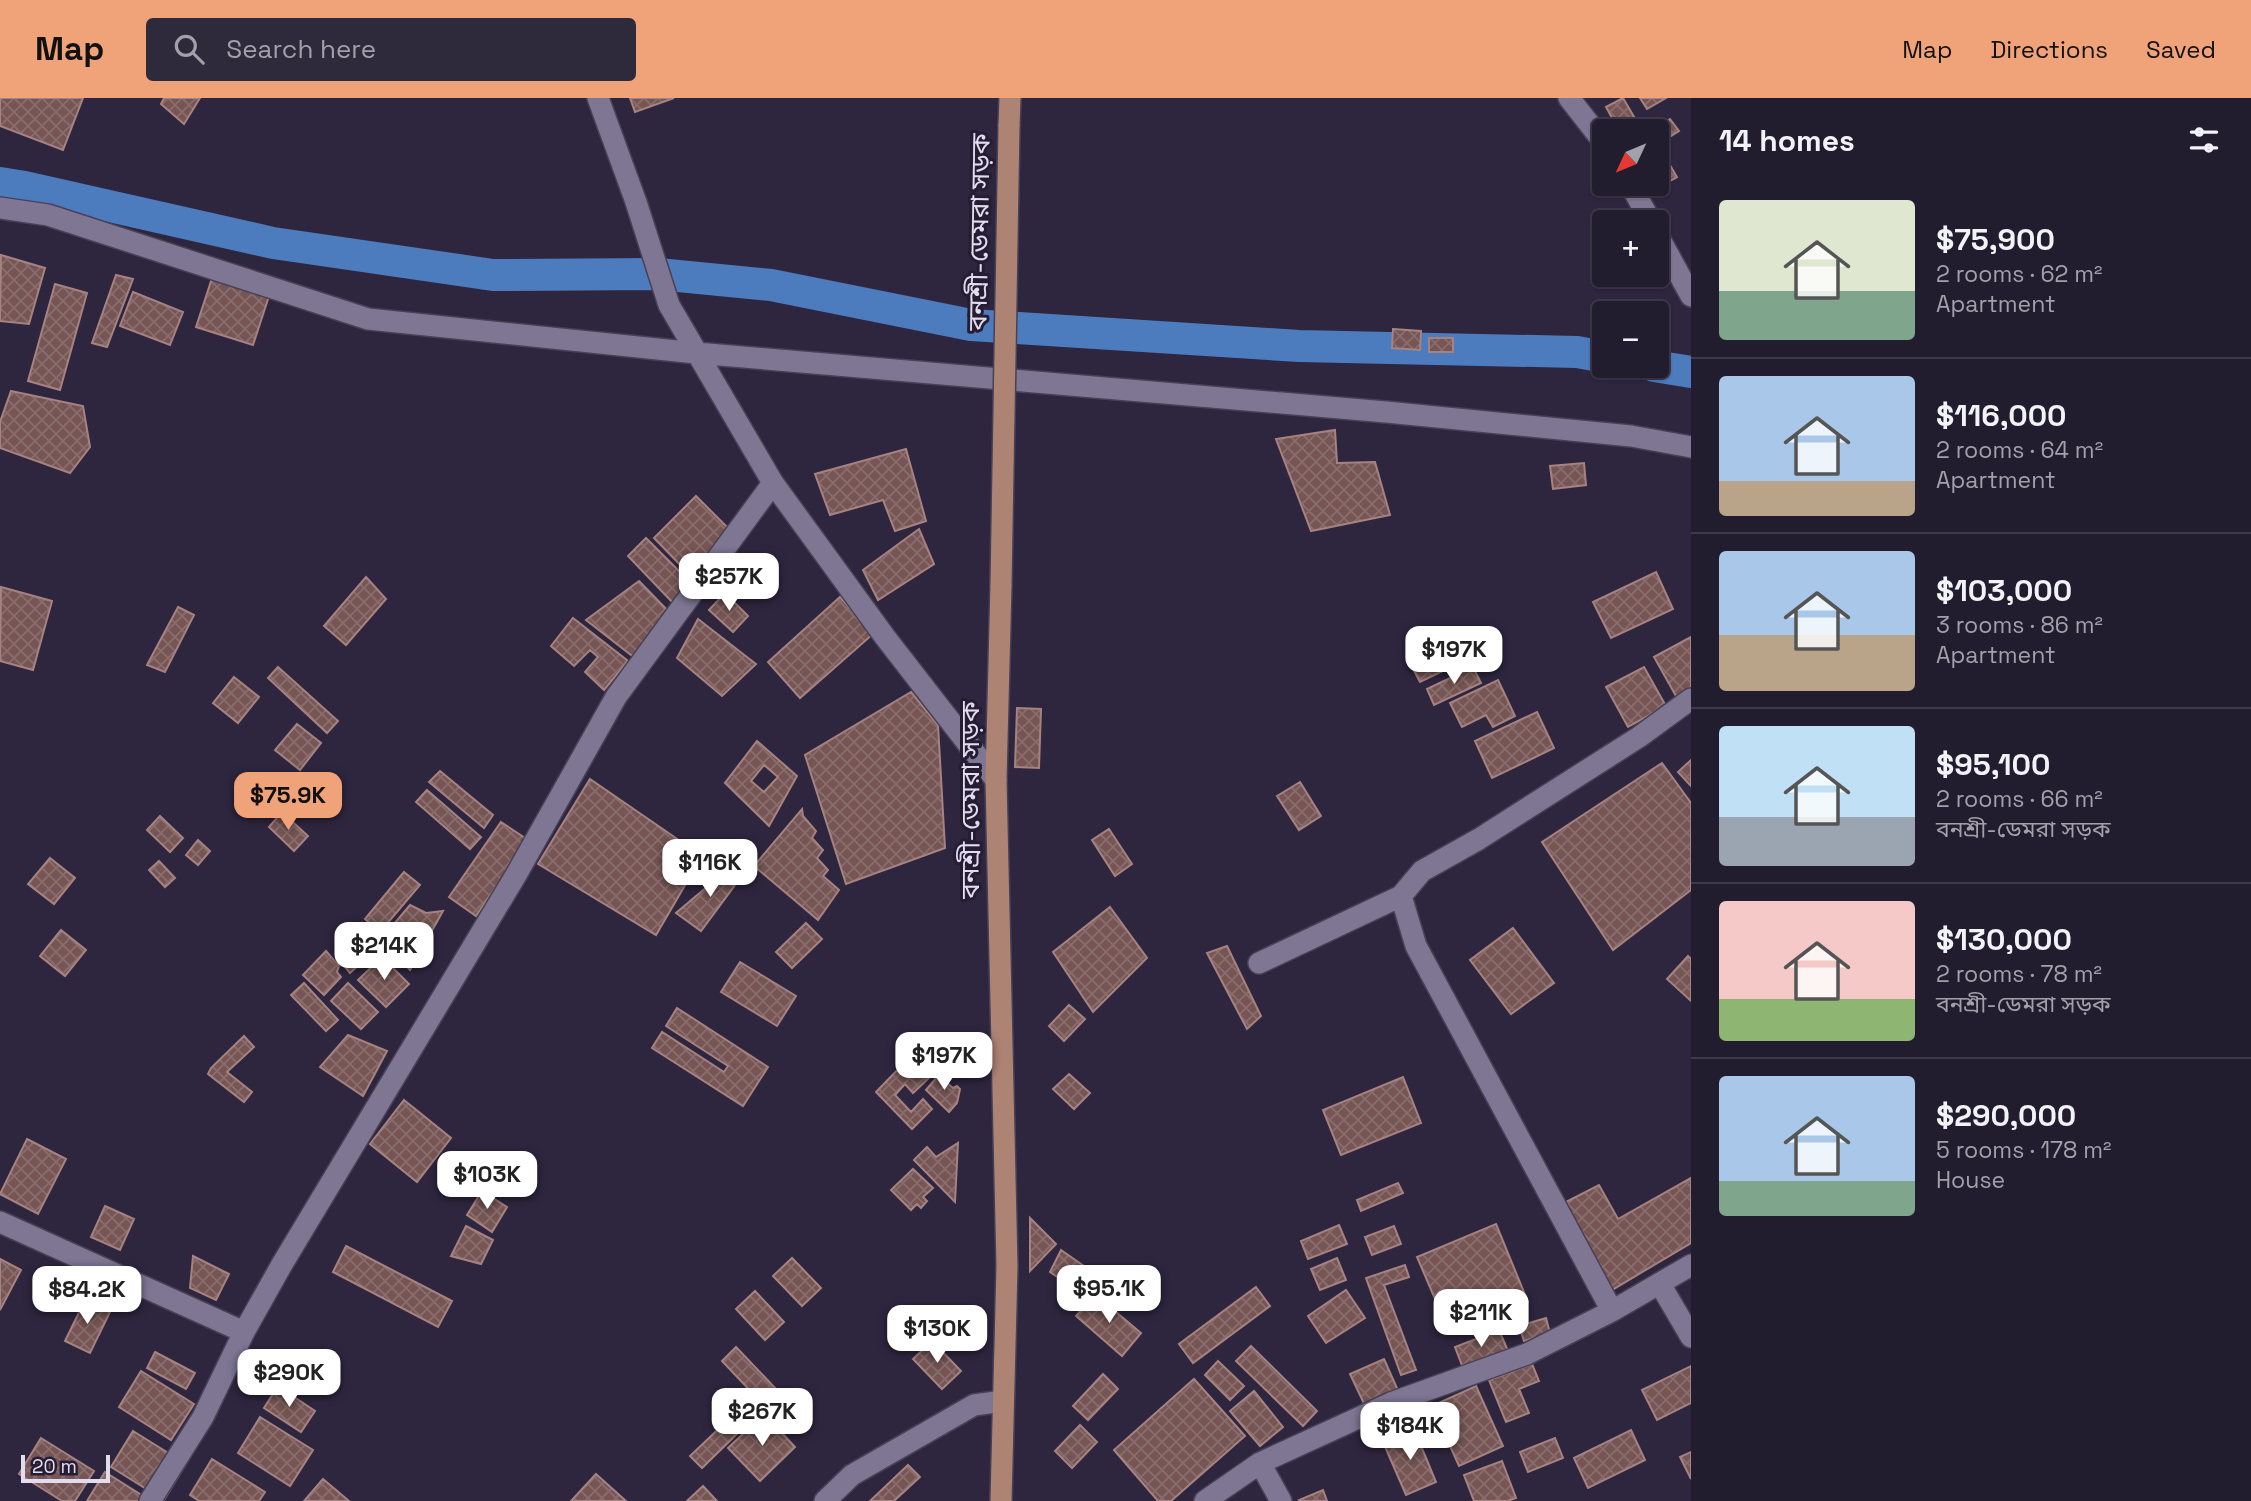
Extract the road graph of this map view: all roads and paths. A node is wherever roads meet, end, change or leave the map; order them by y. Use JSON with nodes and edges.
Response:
{"nodes":[{"id":1,"x":598,"y":98,"type":"edge"},
{"id":2,"x":1010,"y":98,"type":"edge"},
{"id":3,"x":1569,"y":98,"type":"edge"},
{"id":4,"x":1592,"y":127,"type":"edge"},
{"id":5,"x":0,"y":208,"type":"edge"},
{"id":6,"x":1669,"y":256,"type":"edge"},
{"id":7,"x":1691,"y":296,"type":"edge"},
{"id":8,"x":696,"y":353,"type":"junction"},
{"id":9,"x":1691,"y":447,"type":"edge"},
{"id":10,"x":773,"y":483,"type":"junction"},
{"id":11,"x":1691,"y":699,"type":"edge"},
{"id":12,"x":996,"y":780,"type":"junction"},
{"id":13,"x":1401,"y":896,"type":"junction"},
{"id":14,"x":1259,"y":963,"type":"dead end"},
{"id":15,"x":0,"y":1222,"type":"edge"},
{"id":16,"x":1691,"y":1265,"type":"edge"},
{"id":17,"x":1660,"y":1284,"type":"junction"},
{"id":18,"x":1612,"y":1311,"type":"junction"},
{"id":19,"x":244,"y":1332,"type":"junction"},
{"id":20,"x":1691,"y":1337,"type":"edge"},
{"id":21,"x":1003,"y":1401,"type":"junction"},
{"id":22,"x":1260,"y":1464,"type":"junction"},
{"id":23,"x":150,"y":1501,"type":"edge"},
{"id":24,"x":825,"y":1501,"type":"edge"},
{"id":25,"x":1001,"y":1501,"type":"edge"},
{"id":26,"x":1205,"y":1501,"type":"edge"},
{"id":27,"x":1280,"y":1501,"type":"edge"}],
"edges":[{"from":1,"to":8,"type":"street"},
{"from":2,"to":12,"type":"main road","name":"বনশ্রী-ডেমরা সড়ক","bridge":true},
{"from":3,"to":4,"type":"street"},
{"from":5,"to":8,"type":"street"},
{"from":6,"to":7,"type":"street"},
{"from":8,"to":9,"type":"street"},
{"from":8,"to":10,"type":"street"},
{"from":10,"to":12,"type":"street"},
{"from":10,"to":19,"type":"street"},
{"from":11,"to":13,"type":"street"},
{"from":12,"to":21,"type":"main road","name":"বনশ্রী-ডেমরা সড়ক"},
{"from":13,"to":14,"type":"street"},
{"from":13,"to":18,"type":"street"},
{"from":15,"to":19,"type":"street"},
{"from":16,"to":17,"type":"street"},
{"from":17,"to":18,"type":"street"},
{"from":17,"to":20,"type":"street"},
{"from":18,"to":22,"type":"street"},
{"from":19,"to":23,"type":"street"},
{"from":21,"to":24,"type":"street"},
{"from":21,"to":25,"type":"main road","name":"বনশ্রী-ডেমরা সড়ক"},
{"from":22,"to":26,"type":"street"},
{"from":22,"to":27,"type":"street"}]}
